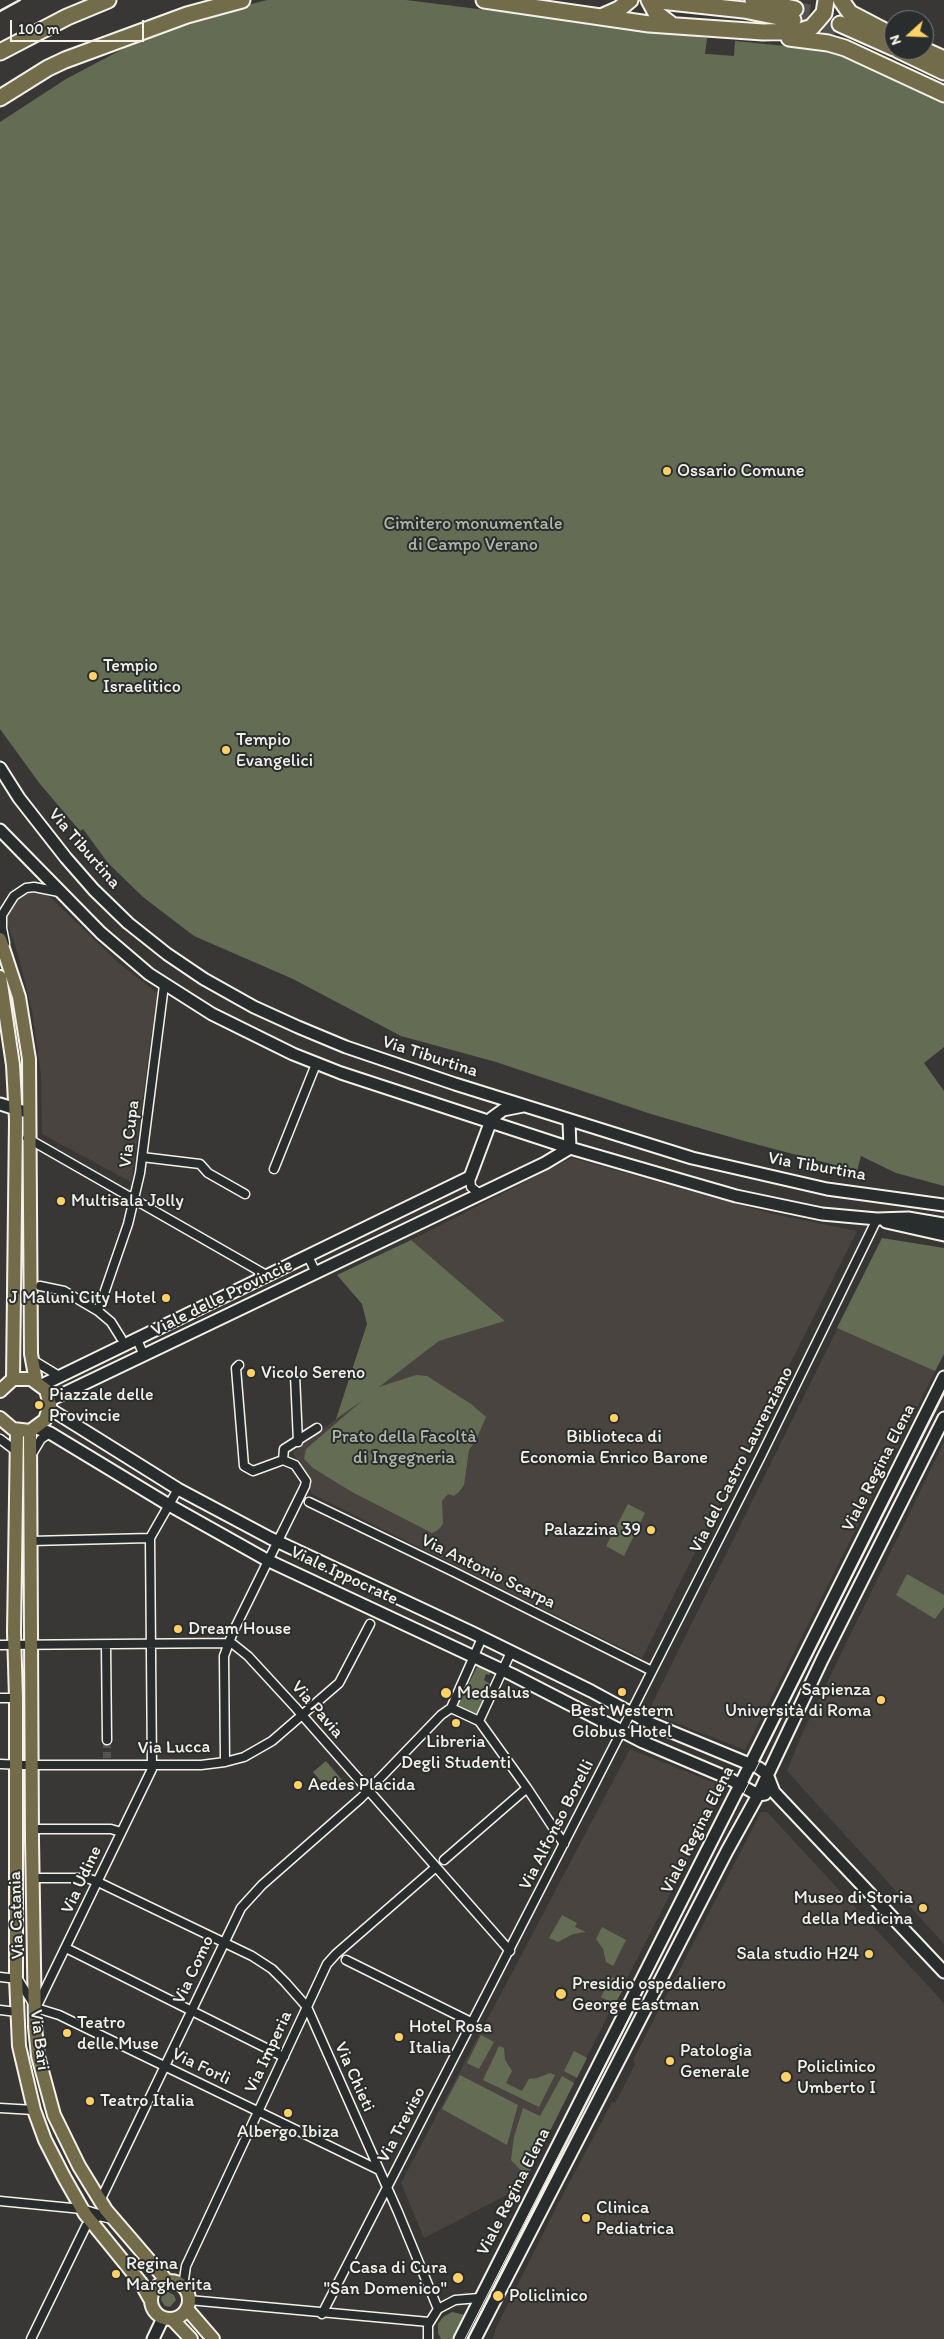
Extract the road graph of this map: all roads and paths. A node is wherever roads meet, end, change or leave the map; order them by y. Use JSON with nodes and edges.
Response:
{"nodes":[{"id":1,"x":108,"y":0,"type":"edge"},
{"id":2,"x":242,"y":0,"type":"edge"},
{"id":3,"x":484,"y":0,"type":"edge"},
{"id":4,"x":630,"y":0,"type":"edge"},
{"id":5,"x":753,"y":0,"type":"edge"},
{"id":6,"x":654,"y":1,"type":"edge"},
{"id":7,"x":837,"y":16,"type":"edge"},
{"id":8,"x":601,"y":17,"type":"junction"},
{"id":9,"x":672,"y":25,"type":"junction"},
{"id":10,"x":763,"y":32,"type":"junction"},
{"id":11,"x":884,"y":32,"type":"edge"},
{"id":12,"x":884,"y":42,"type":"edge"},
{"id":13,"x":0,"y":52,"type":"edge"},
{"id":14,"x":919,"y":60,"type":"edge"},
{"id":15,"x":944,"y":72,"type":"edge"},
{"id":16,"x":944,"y":84,"type":"edge"},
{"id":17,"x":944,"y":94,"type":"edge"},
{"id":18,"x":0,"y":98,"type":"edge"},
{"id":19,"x":0,"y":768,"type":"edge"},
{"id":20,"x":0,"y":830,"type":"edge"},
{"id":21,"x":61,"y":892,"type":"junction"},
{"id":22,"x":0,"y":939,"type":"edge"},
{"id":23,"x":9,"y":961,"type":"junction"},
{"id":24,"x":0,"y":977,"type":"edge"},
{"id":25,"x":164,"y":985,"type":"junction"},
{"id":26,"x":19,"y":998,"type":"junction"},
{"id":27,"x":2,"y":1001,"type":"edge"},
{"id":28,"x":316,"y":1064,"type":"junction"},
{"id":29,"x":0,"y":1104,"type":"edge"},
{"id":30,"x":525,"y":1105,"type":"junction"},
{"id":31,"x":16,"y":1109,"type":"junction"},
{"id":32,"x":30,"y":1113,"type":"junction"},
{"id":33,"x":570,"y":1121,"type":"junction"},
{"id":34,"x":490,"y":1122,"type":"junction"},
{"id":35,"x":16,"y":1132,"type":"junction"},
{"id":36,"x":30,"y":1139,"type":"junction"},
{"id":37,"x":570,"y":1148,"type":"junction"},
{"id":38,"x":142,"y":1156,"type":"junction"},
{"id":39,"x":274,"y":1169,"type":"dead end"},
{"id":40,"x":470,"y":1177,"type":"junction"},
{"id":41,"x":245,"y":1194,"type":"dead end"},
{"id":42,"x":480,"y":1194,"type":"junction"},
{"id":43,"x":134,"y":1199,"type":"junction"},
{"id":44,"x":944,"y":1205,"type":"edge"},
{"id":45,"x":877,"y":1219,"type":"junction"},
{"id":46,"x":944,"y":1224,"type":"edge"},
{"id":47,"x":944,"y":1236,"type":"edge"},
{"id":48,"x":308,"y":1256,"type":"junction"},
{"id":49,"x":316,"y":1273,"type":"junction"},
{"id":50,"x":268,"y":1276,"type":"junction"},
{"id":51,"x":40,"y":1286,"type":"dead end"},
{"id":52,"x":98,"y":1311,"type":"junction"},
{"id":53,"x":121,"y":1338,"type":"dead end"},
{"id":54,"x":137,"y":1340,"type":"junction"},
{"id":55,"x":144,"y":1356,"type":"junction"},
{"id":56,"x":31,"y":1359,"type":"junction"},
{"id":57,"x":239,"y":1365,"type":"dead end"},
{"id":58,"x":295,"y":1375,"type":"dead end"},
{"id":59,"x":59,"y":1376,"type":"junction"},
{"id":60,"x":944,"y":1377,"type":"edge"},
{"id":61,"x":14,"y":1379,"type":"junction"},
{"id":62,"x":39,"y":1383,"type":"junction"},
{"id":63,"x":0,"y":1391,"type":"edge"},
{"id":64,"x":50,"y":1405,"type":"junction"},
{"id":65,"x":944,"y":1418,"type":"edge"},
{"id":66,"x":6,"y":1425,"type":"edge"},
{"id":67,"x":317,"y":1428,"type":"dead end"},
{"id":68,"x":33,"y":1429,"type":"junction"},
{"id":69,"x":50,"y":1433,"type":"junction"},
{"id":70,"x":0,"y":1440,"type":"edge"},
{"id":71,"x":298,"y":1442,"type":"junction"},
{"id":72,"x":16,"y":1451,"type":"junction"},
{"id":73,"x":30,"y":1458,"type":"junction"},
{"id":74,"x":283,"y":1460,"type":"junction"},
{"id":75,"x":178,"y":1489,"type":"junction"},
{"id":76,"x":310,"y":1502,"type":"dead end"},
{"id":77,"x":168,"y":1506,"type":"junction"},
{"id":78,"x":150,"y":1538,"type":"junction"},
{"id":79,"x":31,"y":1541,"type":"junction"},
{"id":80,"x":276,"y":1541,"type":"junction"},
{"id":81,"x":267,"y":1560,"type":"junction"},
{"id":82,"x":370,"y":1624,"type":"dead end"},
{"id":83,"x":482,"y":1638,"type":"junction"},
{"id":84,"x":230,"y":1643,"type":"junction"},
{"id":85,"x":151,"y":1644,"type":"junction"},
{"id":86,"x":14,"y":1645,"type":"junction"},
{"id":87,"x":31,"y":1645,"type":"junction"},
{"id":88,"x":106,"y":1645,"type":"junction"},
{"id":89,"x":0,"y":1646,"type":"edge"},
{"id":90,"x":511,"y":1652,"type":"junction"},
{"id":91,"x":474,"y":1657,"type":"junction"},
{"id":92,"x":503,"y":1670,"type":"junction"},
{"id":93,"x":652,"y":1671,"type":"junction"},
{"id":94,"x":0,"y":1698,"type":"edge"},
{"id":95,"x":16,"y":1698,"type":"junction"},
{"id":96,"x":451,"y":1708,"type":"junction"},
{"id":97,"x":630,"y":1712,"type":"junction"},
{"id":98,"x":302,"y":1715,"type":"junction"},
{"id":99,"x":479,"y":1722,"type":"junction"},
{"id":100,"x":621,"y":1731,"type":"junction"},
{"id":101,"x":107,"y":1740,"type":"tunnel mouth"},
{"id":102,"x":224,"y":1762,"type":"junction"},
{"id":103,"x":0,"y":1764,"type":"edge"},
{"id":104,"x":153,"y":1764,"type":"junction"},
{"id":105,"x":751,"y":1764,"type":"junction"},
{"id":106,"x":16,"y":1765,"type":"junction"},
{"id":107,"x":32,"y":1765,"type":"junction"},
{"id":108,"x":767,"y":1774,"type":"junction"},
{"id":109,"x":740,"y":1785,"type":"junction"},
{"id":110,"x":527,"y":1788,"type":"junction"},
{"id":111,"x":369,"y":1791,"type":"junction"},
{"id":112,"x":774,"y":1792,"type":"junction"},
{"id":113,"x":758,"y":1795,"type":"junction"},
{"id":114,"x":32,"y":1829,"type":"junction"},
{"id":115,"x":121,"y":1832,"type":"junction"},
{"id":116,"x":564,"y":1844,"type":"junction"},
{"id":117,"x":444,"y":1860,"type":"dead end"},
{"id":118,"x":436,"y":1867,"type":"junction"},
{"id":119,"x":33,"y":1878,"type":"junction"},
{"id":120,"x":98,"y":1882,"type":"junction"},
{"id":121,"x":224,"y":1942,"type":"junction"},
{"id":122,"x":66,"y":1948,"type":"junction"},
{"id":123,"x":510,"y":1951,"type":"junction"},
{"id":124,"x":346,"y":1960,"type":"dead end"},
{"id":125,"x":944,"y":1972,"type":"edge"},
{"id":126,"x":0,"y":1977,"type":"edge"},
{"id":127,"x":16,"y":1978,"type":"junction"},
{"id":128,"x":307,"y":2007,"type":"junction"},
{"id":129,"x":36,"y":2008,"type":"junction"},
{"id":130,"x":0,"y":2010,"type":"edge"},
{"id":131,"x":191,"y":2011,"type":"junction"},
{"id":132,"x":17,"y":2012,"type":"junction"},
{"id":133,"x":473,"y":2023,"type":"junction"},
{"id":134,"x":284,"y":2057,"type":"junction"},
{"id":135,"x":166,"y":2066,"type":"junction"},
{"id":136,"x":0,"y":2108,"type":"edge"},
{"id":137,"x":34,"y":2110,"type":"junction"},
{"id":138,"x":258,"y":2111,"type":"junction"},
{"id":139,"x":379,"y":2170,"type":"junction"},
{"id":140,"x":386,"y":2186,"type":"junction"},
{"id":141,"x":0,"y":2201,"type":"edge"},
{"id":142,"x":100,"y":2201,"type":"junction"},
{"id":143,"x":82,"y":2209,"type":"junction"},
{"id":144,"x":109,"y":2217,"type":"junction"},
{"id":145,"x":91,"y":2222,"type":"junction"},
{"id":146,"x":167,"y":2281,"type":"junction"},
{"id":147,"x":183,"y":2286,"type":"junction"},
{"id":148,"x":479,"y":2298,"type":"junction"},
{"id":149,"x":150,"y":2299,"type":"junction"},
{"id":150,"x":188,"y":2305,"type":"junction"},
{"id":151,"x":438,"y":2309,"type":"junction"},
{"id":152,"x":322,"y":2314,"type":"junction"},
{"id":153,"x":168,"y":2319,"type":"junction"},
{"id":154,"x":429,"y":2322,"type":"junction"},
{"id":155,"x":31,"y":2339,"type":"edge"},
{"id":156,"x":153,"y":2339,"type":"edge"},
{"id":157,"x":191,"y":2339,"type":"edge"},
{"id":158,"x":213,"y":2339,"type":"edge"},
{"id":159,"x":428,"y":2339,"type":"edge"},
{"id":160,"x":460,"y":2339,"type":"edge"},
{"id":161,"x":475,"y":2339,"type":"edge"}],
"edges":[{"from":1,"to":13,"type":"highway"},
{"from":2,"to":18,"type":"highway"},
{"from":3,"to":8,"type":"highway"},
{"from":4,"to":8,"type":"highway"},
{"from":5,"to":6,"type":"highway"},
{"from":6,"to":9,"type":"highway"},
{"from":7,"to":10,"type":"highway"},
{"from":7,"to":10,"type":"highway"},
{"from":7,"to":11,"type":"highway"},
{"from":7,"to":12,"type":"highway"},
{"from":7,"to":16,"type":"highway"},
{"from":7,"to":17,"type":"highway"},
{"from":8,"to":9,"type":"highway"},
{"from":9,"to":10,"type":"highway"},
{"from":14,"to":15,"type":"highway"},
{"from":19,"to":30,"type":"main road","name":"Via Tiburtina"},
{"from":20,"to":21,"type":"main road"},
{"from":21,"to":23,"type":"street"},
{"from":21,"to":25,"type":"main road"},
{"from":22,"to":23,"type":"main road"},
{"from":23,"to":26,"type":"main road"},
{"from":24,"to":27,"type":"main road"},
{"from":25,"to":28,"type":"main road"},
{"from":25,"to":38,"type":"street","name":"Via Cupa"},
{"from":26,"to":27,"type":"street"},
{"from":26,"to":32,"type":"main road"},
{"from":27,"to":31,"type":"main road"},
{"from":28,"to":34,"type":"main road"},
{"from":28,"to":39,"type":"street"},
{"from":29,"to":31,"type":"main road"},
{"from":30,"to":33,"type":"main road","name":"Via Tiburtina"},
{"from":30,"to":34,"type":"main road"},
{"from":31,"to":32,"type":"main road"},
{"from":31,"to":35,"type":"main road"},
{"from":32,"to":36,"type":"main road"},
{"from":33,"to":37,"type":"main road"},
{"from":33,"to":44,"type":"main road","name":"Via Tiburtina"},
{"from":34,"to":37,"type":"main road"},
{"from":34,"to":40,"type":"main road"},
{"from":35,"to":36,"type":"street"},
{"from":35,"to":61,"type":"main road"},
{"from":36,"to":43,"type":"street"},
{"from":36,"to":56,"type":"main road"},
{"from":37,"to":42,"type":"main road","name":"Viale delle Provincie"},
{"from":37,"to":45,"type":"main road"},
{"from":38,"to":41,"type":"street"},
{"from":38,"to":43,"type":"street","name":"Via Cupa"},
{"from":40,"to":42,"type":"street"},
{"from":40,"to":48,"type":"main road","name":"Viale delle Provincie"},
{"from":42,"to":49,"type":"main road","name":"Viale delle Provincie"},
{"from":43,"to":50,"type":"street"},
{"from":43,"to":52,"type":"street","name":"Via Cupa"},
{"from":45,"to":46,"type":"main road"},
{"from":45,"to":47,"type":"main road"},
{"from":45,"to":93,"type":"street","name":"Via del Castro Laurenziano"},
{"from":48,"to":49,"type":"street","name":"Viale delle Provincie"},
{"from":48,"to":50,"type":"main road","name":"Viale delle Provincie"},
{"from":49,"to":55,"type":"main road","name":"Viale delle Provincie"},
{"from":50,"to":54,"type":"main road","name":"Viale delle Provincie"},
{"from":51,"to":52,"type":"street"},
{"from":52,"to":53,"type":"street"},
{"from":54,"to":55,"type":"street","name":"Viale delle Provincie"},
{"from":54,"to":59,"type":"main road","name":"Viale delle Provincie"},
{"from":55,"to":64,"type":"main road","name":"Viale delle Provincie"},
{"from":56,"to":59,"type":"street"},
{"from":56,"to":62,"type":"main road"},
{"from":57,"to":74,"type":"street"},
{"from":58,"to":71,"type":"street"},
{"from":59,"to":62,"type":"main road","name":"Viale delle Provincie"},
{"from":60,"to":105,"type":"main road","name":"Viale Regina Elena"},
{"from":61,"to":62,"type":"main road"},
{"from":61,"to":63,"type":"main road"},
{"from":62,"to":64,"type":"main road"},
{"from":64,"to":68,"type":"main road"},
{"from":64,"to":75,"type":"main road","name":"Viale Ippocrate"},
{"from":65,"to":108,"type":"main road","name":"Viale Regina Elena"},
{"from":66,"to":68,"type":"main road"},
{"from":66,"to":72,"type":"main road","name":"Via Catania"},
{"from":67,"to":71,"type":"street"},
{"from":68,"to":69,"type":"main road","name":"Viale Ippocrate"},
{"from":68,"to":73,"type":"main road","name":"Via Catania"},
{"from":69,"to":73,"type":"street"},
{"from":69,"to":77,"type":"main road","name":"Viale Ippocrate"},
{"from":70,"to":72,"type":"street"},
{"from":71,"to":74,"type":"street"},
{"from":72,"to":86,"type":"main road","name":"Via Catania"},
{"from":73,"to":79,"type":"main road","name":"Via Catania"},
{"from":74,"to":80,"type":"street"},
{"from":75,"to":77,"type":"street"},
{"from":75,"to":80,"type":"main road","name":"Viale Ippocrate"},
{"from":76,"to":93,"type":"street","name":"Via Antonio Scarpa"},
{"from":77,"to":78,"type":"street"},
{"from":77,"to":81,"type":"main road","name":"Viale Ippocrate"},
{"from":78,"to":79,"type":"street"},
{"from":78,"to":85,"type":"street"},
{"from":79,"to":87,"type":"main road","name":"Via Catania"},
{"from":80,"to":81,"type":"street"},
{"from":80,"to":83,"type":"main road","name":"Viale Ippocrate"},
{"from":81,"to":84,"type":"street"},
{"from":81,"to":91,"type":"main road","name":"Viale Ippocrate"},
{"from":82,"to":98,"type":"street","name":"Via Lucca"},
{"from":83,"to":90,"type":"main road","name":"Viale Ippocrate"},
{"from":83,"to":91,"type":"street"},
{"from":84,"to":85,"type":"street"},
{"from":84,"to":98,"type":"street","name":"Via Pavia"},
{"from":84,"to":102,"type":"street"},
{"from":85,"to":88,"type":"street"},
{"from":85,"to":104,"type":"street"},
{"from":86,"to":87,"type":"street"},
{"from":86,"to":89,"type":"street"},
{"from":86,"to":95,"type":"main road","name":"Via Catania"},
{"from":87,"to":88,"type":"street"},
{"from":87,"to":107,"type":"main road","name":"Via Catania"},
{"from":88,"to":101,"type":"street"},
{"from":90,"to":92,"type":"street"},
{"from":90,"to":97,"type":"main road","name":"Viale Ippocrate"},
{"from":91,"to":92,"type":"main road","name":"Viale Ippocrate"},
{"from":91,"to":96,"type":"street"},
{"from":92,"to":99,"type":"street"},
{"from":92,"to":100,"type":"main road","name":"Viale Ippocrate"},
{"from":93,"to":97,"type":"street","name":"Via del Castro Laurenziano"},
{"from":94,"to":95,"type":"street"},
{"from":95,"to":106,"type":"main road","name":"Via Catania"},
{"from":96,"to":99,"type":"street"},
{"from":96,"to":111,"type":"street","name":"Via Como"},
{"from":97,"to":100,"type":"street","name":"Via Alfonso Borelli"},
{"from":97,"to":105,"type":"main road","name":"Viale Ippocrate"},
{"from":98,"to":102,"type":"street","name":"Via Lucca"},
{"from":98,"to":111,"type":"street","name":"Via Pavia"},
{"from":99,"to":110,"type":"street"},
{"from":100,"to":109,"type":"main road","name":"Viale Ippocrate"},
{"from":100,"to":116,"type":"street","name":"Via Alfonso Borelli"},
{"from":102,"to":104,"type":"street","name":"Via Lucca"},
{"from":103,"to":106,"type":"street","name":"Via Lucca"},
{"from":104,"to":107,"type":"street","name":"Via Lucca"},
{"from":104,"to":115,"type":"street","name":"Via Udine"},
{"from":105,"to":108,"type":"main road","name":"Viale Ippocrate"},
{"from":105,"to":109,"type":"main road","name":"Viale Regina Elena"},
{"from":106,"to":107,"type":"street","name":"Via Lucca"},
{"from":106,"to":127,"type":"main road","name":"Via Catania"},
{"from":107,"to":114,"type":"main road","name":"Via Catania"},
{"from":108,"to":112,"type":"main road"},
{"from":108,"to":113,"type":"main road","name":"Viale Regina Elena"},
{"from":109,"to":113,"type":"main road","name":"Viale Ippocrate"},
{"from":109,"to":148,"type":"main road","name":"Viale Regina Elena"},
{"from":110,"to":116,"type":"street"},
{"from":110,"to":117,"type":"street"},
{"from":111,"to":118,"type":"street","name":"Via Pavia"},
{"from":111,"to":121,"type":"street","name":"Via Como"},
{"from":112,"to":113,"type":"main road"},
{"from":112,"to":125,"type":"main road"},
{"from":113,"to":161,"type":"main road","name":"Viale Regina Elena"},
{"from":114,"to":115,"type":"street"},
{"from":114,"to":119,"type":"main road","name":"Via Catania"},
{"from":115,"to":120,"type":"street","name":"Via Udine"},
{"from":116,"to":123,"type":"street","name":"Via Alfonso Borelli"},
{"from":118,"to":123,"type":"street","name":"Via Pavia"},
{"from":118,"to":128,"type":"street","name":"Via Imperia"},
{"from":119,"to":120,"type":"street","name":"Via Chieti"},
{"from":119,"to":129,"type":"main road","name":"Via Catania"},
{"from":120,"to":121,"type":"street","name":"Via Chieti"},
{"from":120,"to":122,"type":"street","name":"Via Udine"},
{"from":121,"to":128,"type":"street","name":"Via Chieti"},
{"from":121,"to":131,"type":"street","name":"Via Como"},
{"from":122,"to":129,"type":"street","name":"Via Udine"},
{"from":122,"to":131,"type":"street"},
{"from":123,"to":133,"type":"street","name":"Via Treviso"},
{"from":124,"to":133,"type":"street"},
{"from":126,"to":127,"type":"street"},
{"from":127,"to":129,"type":"street","name":"Via Bari"},
{"from":127,"to":132,"type":"main road","name":"Via Bari"},
{"from":128,"to":134,"type":"street","name":"Via Imperia"},
{"from":128,"to":139,"type":"street","name":"Via Chieti"},
{"from":129,"to":135,"type":"street","name":"Via Forlì"},
{"from":129,"to":142,"type":"main road","name":"Via Bari"},
{"from":130,"to":132,"type":"street"},
{"from":131,"to":134,"type":"street"},
{"from":131,"to":135,"type":"street","name":"Via Como"},
{"from":132,"to":137,"type":"main road","name":"Via Bari"},
{"from":133,"to":140,"type":"street","name":"Via Treviso"},
{"from":134,"to":138,"type":"street","name":"Via Imperia"},
{"from":135,"to":138,"type":"street","name":"Via Forlì"},
{"from":135,"to":142,"type":"street","name":"Via Como"},
{"from":136,"to":137,"type":"street"},
{"from":137,"to":143,"type":"main road","name":"Via Bari"},
{"from":138,"to":139,"type":"street","name":"Via Forlì"},
{"from":138,"to":147,"type":"street","name":"Via Imperia"},
{"from":139,"to":140,"type":"street","name":"Via Chieti"},
{"from":140,"to":151,"type":"street","name":"Via Chieti"},
{"from":140,"to":152,"type":"street","name":"Via Treviso"},
{"from":141,"to":143,"type":"street"},
{"from":142,"to":144,"type":"main road","name":"Via Bari"},
{"from":143,"to":144,"type":"street"},
{"from":143,"to":145,"type":"main road","name":"Via Bari"},
{"from":144,"to":145,"type":"street"},
{"from":144,"to":146,"type":"main road","name":"Via Bari"},
{"from":145,"to":149,"type":"main road","name":"Via Bari"},
{"from":145,"to":155,"type":"street"},
{"from":146,"to":147,"type":"main road"},
{"from":146,"to":149,"type":"main road"},
{"from":147,"to":150,"type":"main road"},
{"from":148,"to":151,"type":"street"},
{"from":148,"to":160,"type":"main road","name":"Viale Regina Elena"},
{"from":149,"to":153,"type":"main road"},
{"from":150,"to":152,"type":"street"},
{"from":150,"to":153,"type":"main road"},
{"from":150,"to":158,"type":"main road"},
{"from":151,"to":154,"type":"street"},
{"from":152,"to":154,"type":"street"},
{"from":153,"to":156,"type":"main road"},
{"from":153,"to":157,"type":"main road"},
{"from":154,"to":159,"type":"street"}]}
